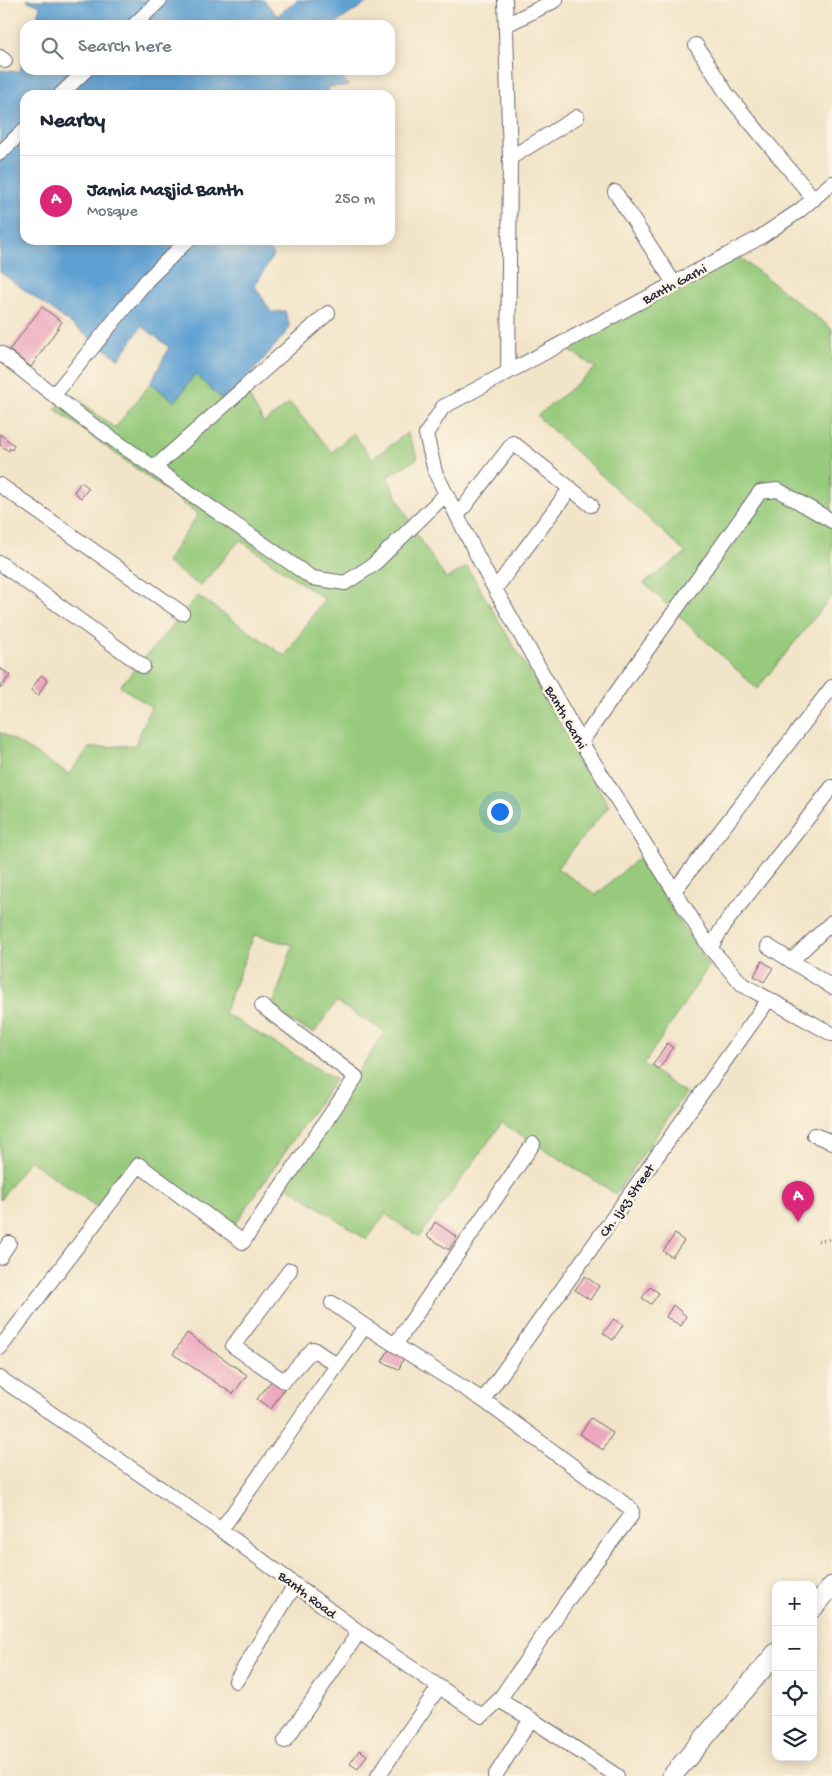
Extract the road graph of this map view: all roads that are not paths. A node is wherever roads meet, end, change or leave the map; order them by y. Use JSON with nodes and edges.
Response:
{"nodes":[{"id":1,"x":160,"y":0,"type":"edge"},
{"id":2,"x":505,"y":0,"type":"edge"},
{"id":3,"x":556,"y":0,"type":"edge"},
{"id":4,"x":139,"y":20,"type":"edge"},
{"id":5,"x":506,"y":25,"type":"junction"},
{"id":6,"x":696,"y":45,"type":"dead end"},
{"id":7,"x":81,"y":75,"type":"edge"},
{"id":8,"x":65,"y":90,"type":"edge"},
{"id":9,"x":577,"y":117,"type":"dead end"},
{"id":10,"x":20,"y":133,"type":"edge"},
{"id":11,"x":0,"y":152,"type":"edge"},
{"id":12,"x":510,"y":158,"type":"junction"},
{"id":13,"x":832,"y":183,"type":"edge"},
{"id":14,"x":615,"y":192,"type":"dead end"},
{"id":15,"x":814,"y":199,"type":"junction"},
{"id":16,"x":183,"y":245,"type":"edge"},
{"id":17,"x":674,"y":283,"type":"junction"},
{"id":18,"x":328,"y":313,"type":"dead end"},
{"id":19,"x":0,"y":353,"type":"edge"},
{"id":20,"x":508,"y":372,"type":"junction"},
{"id":21,"x":54,"y":395,"type":"junction"},
{"id":22,"x":154,"y":468,"type":"junction"},
{"id":23,"x":0,"y":485,"type":"edge"},
{"id":24,"x":570,"y":489,"type":"junction"},
{"id":25,"x":446,"y":494,"type":"junction"},
{"id":26,"x":591,"y":505,"type":"dead end"},
{"id":27,"x":457,"y":516,"type":"junction"},
{"id":28,"x":832,"y":521,"type":"edge"},
{"id":29,"x":0,"y":563,"type":"edge"},
{"id":30,"x":495,"y":589,"type":"junction"},
{"id":31,"x":182,"y":613,"type":"dead end"},
{"id":32,"x":143,"y":666,"type":"dead end"},
{"id":33,"x":832,"y":688,"type":"edge"},
{"id":34,"x":581,"y":742,"type":"junction"},
{"id":35,"x":832,"y":787,"type":"edge"},
{"id":36,"x":674,"y":891,"type":"junction"},
{"id":37,"x":832,"y":922,"type":"edge"},
{"id":38,"x":768,"y":946,"type":"dead end"},
{"id":39,"x":710,"y":948,"type":"junction"},
{"id":40,"x":791,"y":961,"type":"junction"},
{"id":41,"x":832,"y":987,"type":"edge"},
{"id":42,"x":769,"y":999,"type":"junction"},
{"id":43,"x":262,"y":1006,"type":"dead end"},
{"id":44,"x":832,"y":1034,"type":"edge"},
{"id":45,"x":814,"y":1135,"type":"dead end"},
{"id":46,"x":832,"y":1142,"type":"edge"},
{"id":47,"x":533,"y":1144,"type":"dead end"},
{"id":48,"x":9,"y":1242,"type":"dead end"},
{"id":49,"x":0,"y":1257,"type":"edge"},
{"id":50,"x":290,"y":1270,"type":"dead end"},
{"id":51,"x":332,"y":1303,"type":"dead end"},
{"id":52,"x":365,"y":1326,"type":"junction"},
{"id":53,"x":395,"y":1345,"type":"junction"},
{"id":54,"x":0,"y":1348,"type":"edge"},
{"id":55,"x":337,"y":1365,"type":"junction"},
{"id":56,"x":0,"y":1378,"type":"edge"},
{"id":57,"x":483,"y":1400,"type":"junction"},
{"id":58,"x":221,"y":1530,"type":"junction"},
{"id":59,"x":295,"y":1585,"type":"junction"},
{"id":60,"x":832,"y":1586,"type":"edge"},
{"id":61,"x":817,"y":1603,"type":"edge"},
{"id":62,"x":359,"y":1632,"type":"junction"},
{"id":63,"x":772,"y":1658,"type":"edge"},
{"id":64,"x":236,"y":1681,"type":"dead end"},
{"id":65,"x":439,"y":1687,"type":"junction"},
{"id":66,"x":499,"y":1700,"type":"junction"},
{"id":67,"x":531,"y":1719,"type":"junction"},
{"id":68,"x":285,"y":1741,"type":"dead end"},
{"id":69,"x":378,"y":1776,"type":"edge"},
{"id":70,"x":495,"y":1776,"type":"edge"},
{"id":71,"x":618,"y":1776,"type":"edge"},
{"id":72,"x":672,"y":1776,"type":"edge"}],
"edges":[{"from":1,"to":4,"type":"street"},
{"from":2,"to":5,"type":"street"},
{"from":3,"to":5,"type":"street"},
{"from":5,"to":12,"type":"street"},
{"from":6,"to":15,"type":"street"},
{"from":7,"to":8,"type":"street"},
{"from":9,"to":12,"type":"street"},
{"from":10,"to":11,"type":"street"},
{"from":12,"to":20,"type":"street"},
{"from":13,"to":15,"type":"street","name":"Banth Garhi"},
{"from":14,"to":17,"type":"street"},
{"from":15,"to":17,"type":"street","name":"Banth Garhi"},
{"from":16,"to":21,"type":"street"},
{"from":17,"to":20,"type":"street","name":"Banth Garhi"},
{"from":18,"to":22,"type":"street"},
{"from":19,"to":21,"type":"street"},
{"from":20,"to":25,"type":"street","name":"Banth Garhi"},
{"from":21,"to":22,"type":"street"},
{"from":22,"to":25,"type":"street"},
{"from":23,"to":31,"type":"street"},
{"from":24,"to":26,"type":"street"},
{"from":24,"to":27,"type":"street"},
{"from":24,"to":30,"type":"street"},
{"from":25,"to":27,"type":"street","name":"Banth Garhi"},
{"from":27,"to":30,"type":"street","name":"Banth Garhi"},
{"from":28,"to":34,"type":"street"},
{"from":29,"to":32,"type":"street"},
{"from":30,"to":34,"type":"street","name":"Banth Garhi"},
{"from":33,"to":36,"type":"street"},
{"from":34,"to":36,"type":"street","name":"Banth Garhi"},
{"from":35,"to":39,"type":"street"},
{"from":36,"to":39,"type":"street","name":"Banth Garhi"},
{"from":37,"to":40,"type":"street"},
{"from":38,"to":40,"type":"street"},
{"from":39,"to":42,"type":"street","name":"Banth Garhi"},
{"from":40,"to":41,"type":"street"},
{"from":42,"to":44,"type":"street","name":"Banth Garhi"},
{"from":42,"to":57,"type":"street","name":"Ch. Ijaz Street"},
{"from":43,"to":54,"type":"street"},
{"from":45,"to":46,"type":"street"},
{"from":47,"to":53,"type":"street"},
{"from":48,"to":49,"type":"street"},
{"from":50,"to":55,"type":"street"},
{"from":51,"to":52,"type":"street"},
{"from":52,"to":53,"type":"street"},
{"from":52,"to":55,"type":"street"},
{"from":53,"to":57,"type":"street"},
{"from":55,"to":58,"type":"street"},
{"from":56,"to":58,"type":"street","name":"Banth Road"},
{"from":57,"to":66,"type":"street"},
{"from":58,"to":59,"type":"street","name":"Banth Road"},
{"from":59,"to":62,"type":"street","name":"Banth Road"},
{"from":59,"to":64,"type":"street"},
{"from":60,"to":61,"type":"main road"},
{"from":62,"to":65,"type":"street","name":"Banth Road"},
{"from":62,"to":68,"type":"street"},
{"from":63,"to":72,"type":"main road"},
{"from":65,"to":66,"type":"street","name":"Banth Road"},
{"from":65,"to":69,"type":"street"},
{"from":66,"to":67,"type":"street"},
{"from":67,"to":70,"type":"street"},
{"from":67,"to":71,"type":"street"}]}
